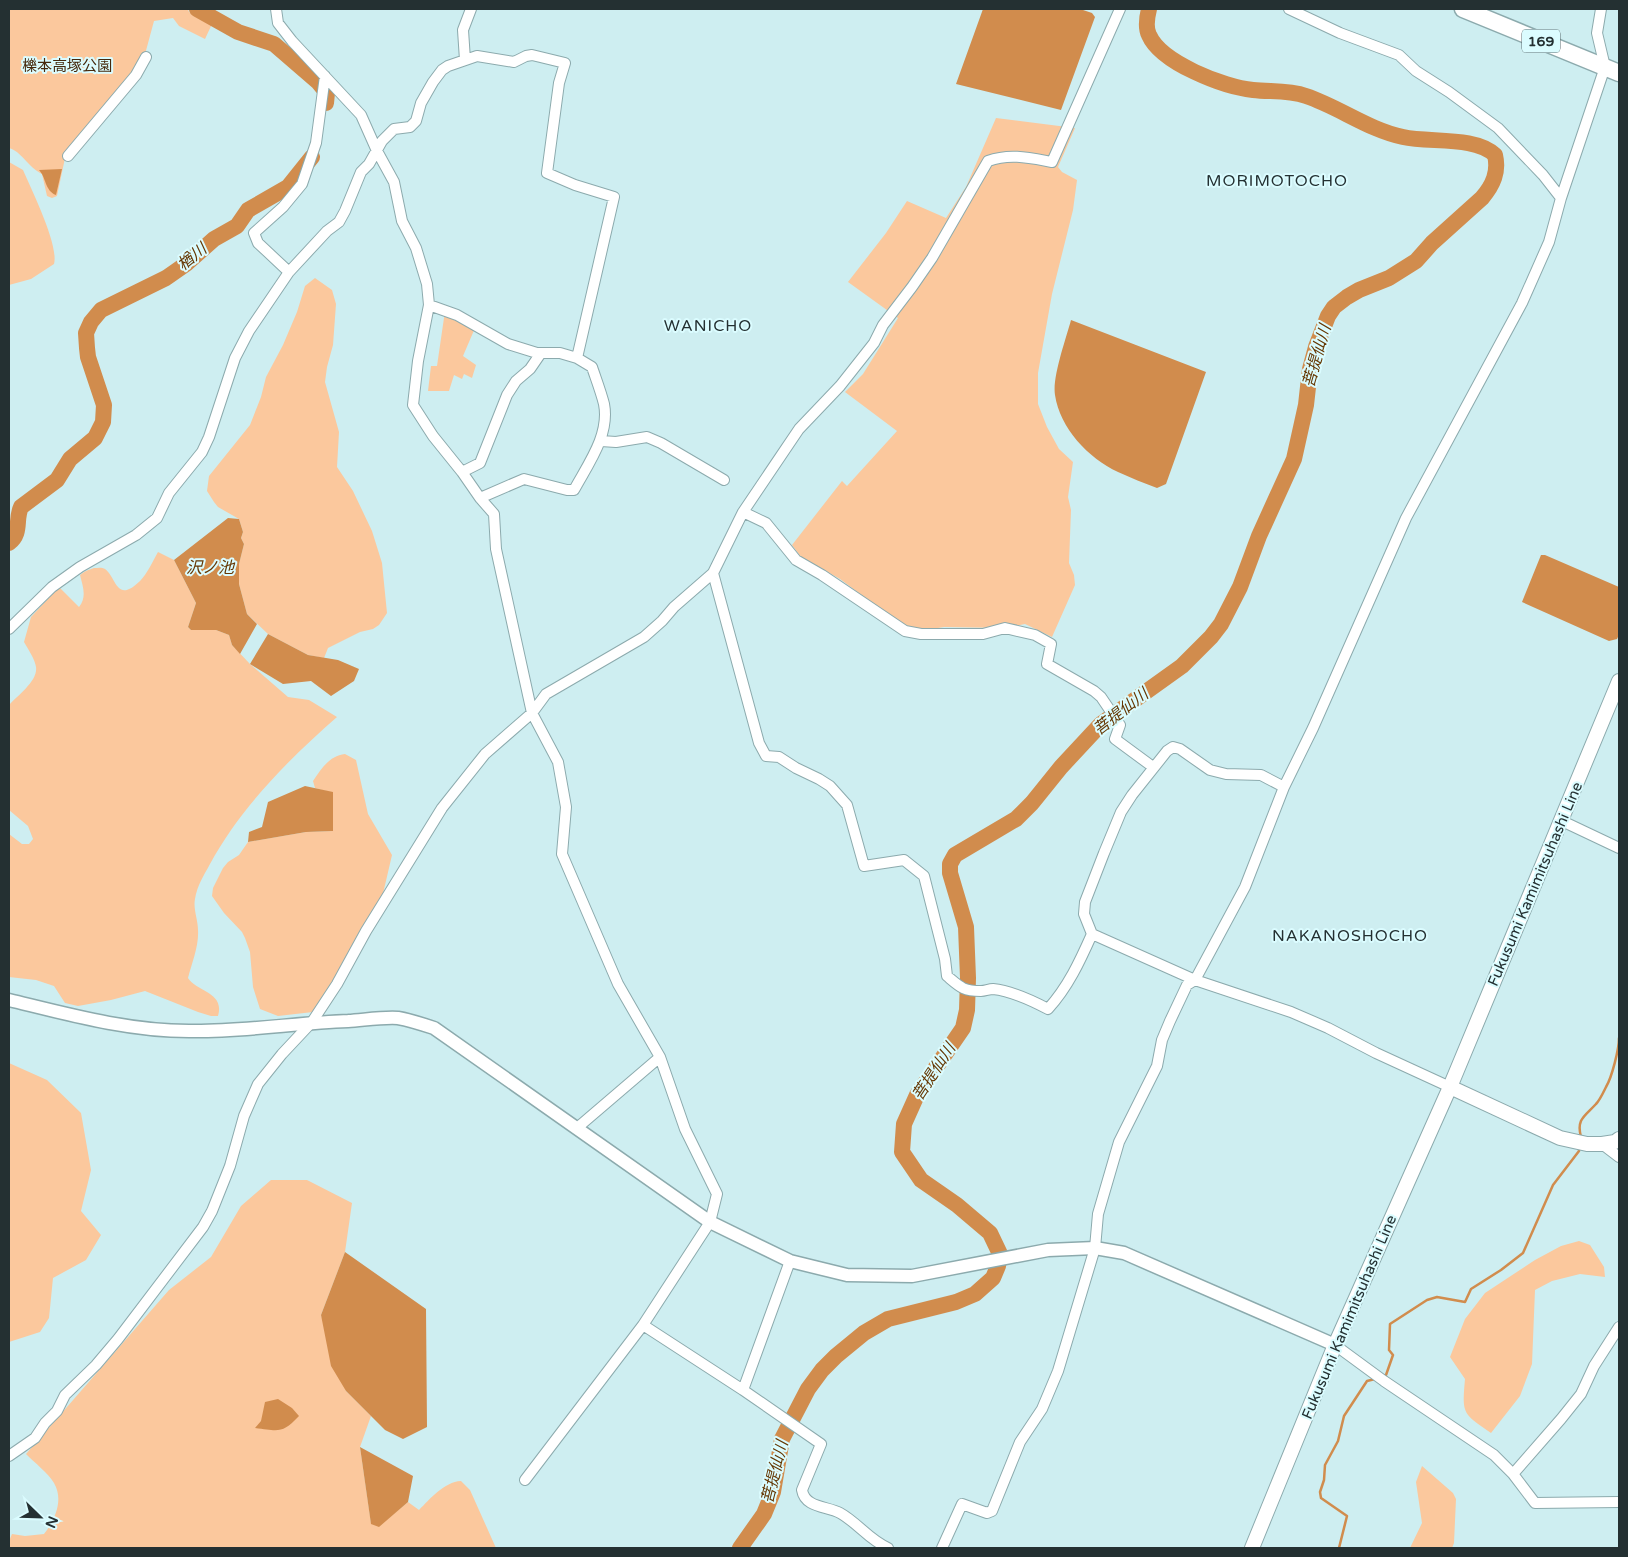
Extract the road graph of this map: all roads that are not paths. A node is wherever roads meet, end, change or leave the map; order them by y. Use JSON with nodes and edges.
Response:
{"nodes":[{"id":1,"x":276,"y":9,"type":"edge"},
{"id":2,"x":471,"y":9,"type":"edge"},
{"id":3,"x":1120,"y":9,"type":"edge"},
{"id":4,"x":1289,"y":9,"type":"edge"},
{"id":5,"x":1463,"y":9,"type":"edge"},
{"id":6,"x":1601,"y":9,"type":"edge"},
{"id":7,"x":146,"y":58,"type":"dead end"},
{"id":8,"x":465,"y":60,"type":"junction"},
{"id":9,"x":1612,"y":70,"type":"edge"},
{"id":10,"x":325,"y":76,"type":"junction"},
{"id":11,"x":377,"y":151,"type":"junction"},
{"id":12,"x":68,"y":156,"type":"dead end"},
{"id":13,"x":1560,"y":198,"type":"junction"},
{"id":14,"x":289,"y":272,"type":"junction"},
{"id":15,"x":428,"y":305,"type":"junction"},
{"id":16,"x":541,"y":353,"type":"junction"},
{"id":17,"x":577,"y":358,"type":"junction"},
{"id":18,"x":601,"y":441,"type":"junction"},
{"id":19,"x":462,"y":472,"type":"junction"},
{"id":20,"x":724,"y":480,"type":"dead end"},
{"id":21,"x":480,"y":498,"type":"junction"},
{"id":22,"x":743,"y":512,"type":"junction"},
{"id":23,"x":713,"y":573,"type":"junction"},
{"id":24,"x":9,"y":629,"type":"edge"},
{"id":25,"x":1619,"y":681,"type":"edge"},
{"id":26,"x":532,"y":713,"type":"junction"},
{"id":27,"x":1153,"y":768,"type":"junction"},
{"id":28,"x":1284,"y":787,"type":"junction"},
{"id":29,"x":1562,"y":821,"type":"junction"},
{"id":30,"x":1619,"y":848,"type":"edge"},
{"id":31,"x":1092,"y":934,"type":"junction"},
{"id":32,"x":1195,"y":980,"type":"junction"},
{"id":33,"x":9,"y":1000,"type":"edge"},
{"id":34,"x":312,"y":1022,"type":"junction"},
{"id":35,"x":660,"y":1058,"type":"junction"},
{"id":36,"x":1450,"y":1087,"type":"junction"},
{"id":37,"x":576,"y":1128,"type":"junction"},
{"id":38,"x":1619,"y":1139,"type":"edge"},
{"id":39,"x":1602,"y":1144,"type":"junction"},
{"id":40,"x":1619,"y":1157,"type":"edge"},
{"id":41,"x":710,"y":1222,"type":"junction"},
{"id":42,"x":1095,"y":1248,"type":"junction"},
{"id":43,"x":790,"y":1261,"type":"junction"},
{"id":44,"x":643,"y":1325,"type":"junction"},
{"id":45,"x":1619,"y":1327,"type":"edge"},
{"id":46,"x":1335,"y":1346,"type":"junction"},
{"id":47,"x":743,"y":1390,"type":"junction"},
{"id":48,"x":9,"y":1456,"type":"edge"},
{"id":49,"x":1513,"y":1474,"type":"junction"},
{"id":50,"x":525,"y":1480,"type":"dead end"},
{"id":51,"x":1619,"y":1502,"type":"edge"},
{"id":52,"x":888,"y":1548,"type":"edge"},
{"id":53,"x":942,"y":1548,"type":"edge"},
{"id":54,"x":1252,"y":1548,"type":"edge"}],
"edges":[{"from":1,"to":10,"type":"street"},
{"from":2,"to":8,"type":"street"},
{"from":3,"to":22,"type":"street"},
{"from":4,"to":13,"type":"street"},
{"from":5,"to":9,"type":"highway","number":"169"},
{"from":6,"to":9,"type":"street"},
{"from":7,"to":12,"type":"street"},
{"from":8,"to":11,"type":"street"},
{"from":8,"to":17,"type":"street"},
{"from":9,"to":13,"type":"street"},
{"from":10,"to":11,"type":"street"},
{"from":10,"to":14,"type":"street"},
{"from":11,"to":14,"type":"street"},
{"from":11,"to":15,"type":"street"},
{"from":13,"to":28,"type":"street"},
{"from":14,"to":24,"type":"street"},
{"from":15,"to":16,"type":"street"},
{"from":15,"to":19,"type":"street"},
{"from":16,"to":17,"type":"street"},
{"from":16,"to":19,"type":"street"},
{"from":17,"to":18,"type":"street"},
{"from":18,"to":20,"type":"street"},
{"from":18,"to":21,"type":"street"},
{"from":19,"to":21,"type":"street"},
{"from":21,"to":26,"type":"street"},
{"from":22,"to":23,"type":"street"},
{"from":22,"to":27,"type":"street"},
{"from":23,"to":26,"type":"street"},
{"from":23,"to":31,"type":"street"},
{"from":25,"to":29,"type":"main road","name":"Fukusumi Kamimitsuhashi Line"},
{"from":26,"to":34,"type":"street"},
{"from":26,"to":35,"type":"street"},
{"from":27,"to":28,"type":"street"},
{"from":27,"to":31,"type":"street"},
{"from":28,"to":32,"type":"street"},
{"from":29,"to":30,"type":"street"},
{"from":29,"to":36,"type":"main road","name":"Fukusumi Kamimitsuhashi Line"},
{"from":31,"to":32,"type":"street"},
{"from":32,"to":36,"type":"street"},
{"from":32,"to":42,"type":"street"},
{"from":33,"to":34,"type":"street"},
{"from":34,"to":37,"type":"street"},
{"from":34,"to":48,"type":"street"},
{"from":35,"to":37,"type":"street"},
{"from":35,"to":41,"type":"street"},
{"from":36,"to":39,"type":"main road"},
{"from":36,"to":46,"type":"main road","name":"Fukusumi Kamimitsuhashi Line"},
{"from":37,"to":41,"type":"street"},
{"from":38,"to":39,"type":"main road"},
{"from":39,"to":40,"type":"street"},
{"from":41,"to":43,"type":"street"},
{"from":41,"to":44,"type":"street"},
{"from":42,"to":43,"type":"street"},
{"from":42,"to":46,"type":"street"},
{"from":42,"to":53,"type":"street"},
{"from":43,"to":47,"type":"street"},
{"from":44,"to":47,"type":"street"},
{"from":44,"to":50,"type":"street"},
{"from":45,"to":49,"type":"street"},
{"from":46,"to":49,"type":"street"},
{"from":46,"to":54,"type":"main road","name":"Fukusumi Kamimitsuhashi Line"},
{"from":47,"to":52,"type":"street"},
{"from":49,"to":51,"type":"street"}]}
